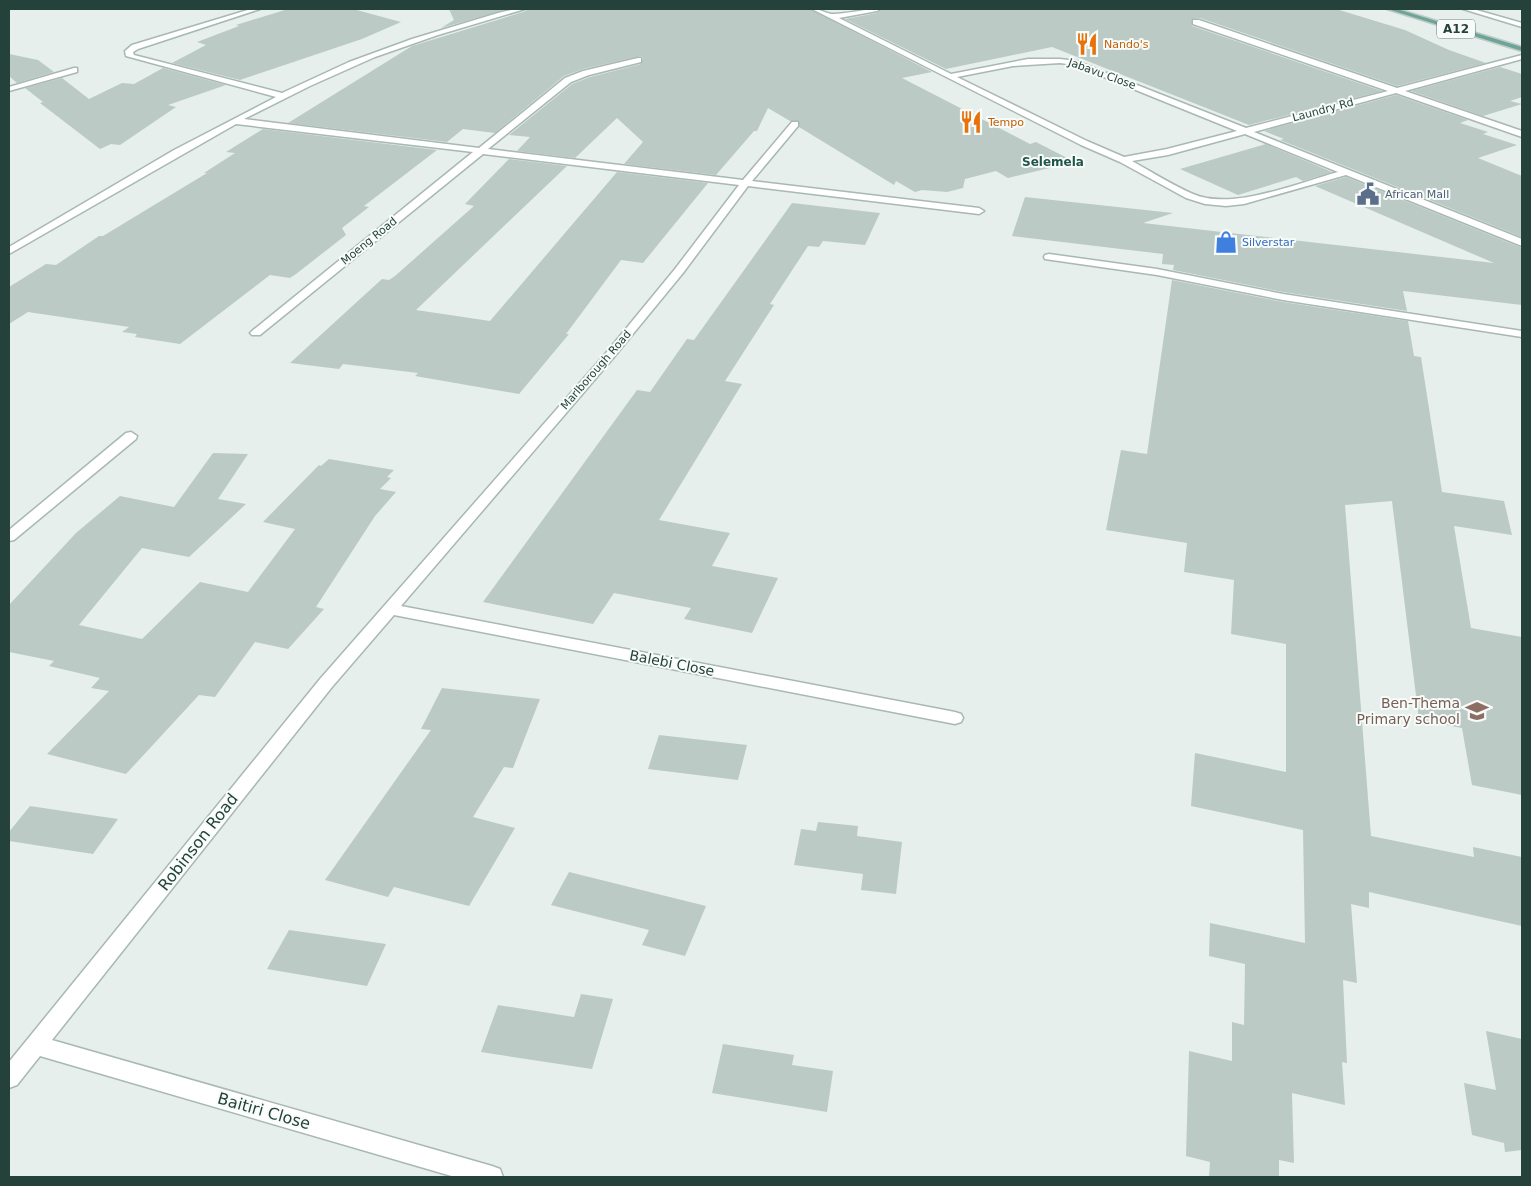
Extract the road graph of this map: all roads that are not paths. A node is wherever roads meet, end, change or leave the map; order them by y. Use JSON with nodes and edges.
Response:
{"nodes":[{"id":1,"x":257,"y":9,"type":"edge"},
{"id":2,"x":522,"y":9,"type":"edge"},
{"id":3,"x":815,"y":9,"type":"edge"},
{"id":4,"x":877,"y":9,"type":"edge"},
{"id":5,"x":1390,"y":9,"type":"edge"},
{"id":6,"x":1466,"y":9,"type":"edge"},
{"id":7,"x":833,"y":17,"type":"junction"},
{"id":8,"x":1196,"y":22,"type":"dead end"},
{"id":9,"x":1522,"y":25,"type":"edge"},
{"id":10,"x":1522,"y":49,"type":"edge"},
{"id":11,"x":1522,"y":57,"type":"edge"},
{"id":12,"x":638,"y":60,"type":"dead end"},
{"id":13,"x":74,"y":70,"type":"dead end"},
{"id":14,"x":950,"y":76,"type":"junction"},
{"id":15,"x":9,"y":89,"type":"edge"},
{"id":16,"x":1395,"y":90,"type":"junction"},
{"id":17,"x":283,"y":96,"type":"junction"},
{"id":18,"x":235,"y":121,"type":"junction"},
{"id":19,"x":795,"y":124,"type":"dead end"},
{"id":20,"x":1247,"y":131,"type":"junction"},
{"id":21,"x":1522,"y":134,"type":"edge"},
{"id":22,"x":483,"y":150,"type":"junction"},
{"id":23,"x":1123,"y":160,"type":"junction"},
{"id":24,"x":1348,"y":172,"type":"junction"},
{"id":25,"x":746,"y":182,"type":"junction"},
{"id":26,"x":979,"y":211,"type":"dead end"},
{"id":27,"x":1522,"y":243,"type":"edge"},
{"id":28,"x":9,"y":251,"type":"edge"},
{"id":29,"x":1049,"y":257,"type":"dead end"},
{"id":30,"x":256,"y":333,"type":"dead end"},
{"id":31,"x":1522,"y":334,"type":"edge"},
{"id":32,"x":132,"y":436,"type":"dead end"},
{"id":33,"x":9,"y":536,"type":"edge"},
{"id":34,"x":389,"y":609,"type":"junction"},
{"id":35,"x":955,"y":718,"type":"dead end"},
{"id":36,"x":36,"y":1045,"type":"junction"},
{"id":37,"x":9,"y":1078,"type":"edge"},
{"id":38,"x":492,"y":1177,"type":"edge"}],
"edges":[{"from":1,"to":17,"type":"street"},
{"from":2,"to":17,"type":"street"},
{"from":3,"to":7,"type":"street"},
{"from":4,"to":7,"type":"street"},
{"from":5,"to":10,"type":"main road","number":"A12"},
{"from":6,"to":9,"type":"street"},
{"from":7,"to":14,"type":"street"},
{"from":8,"to":16,"type":"street"},
{"from":11,"to":16,"type":"street","name":"Laundry Rd"},
{"from":12,"to":22,"type":"street","name":"Moeng Road"},
{"from":13,"to":15,"type":"street"},
{"from":14,"to":20,"type":"street","name":"Jabavu Close"},
{"from":14,"to":23,"type":"street"},
{"from":16,"to":20,"type":"street","name":"Laundry Rd"},
{"from":16,"to":21,"type":"street"},
{"from":17,"to":18,"type":"street"},
{"from":18,"to":22,"type":"street"},
{"from":18,"to":28,"type":"street"},
{"from":19,"to":25,"type":"street","name":"Marlborough Road"},
{"from":20,"to":23,"type":"street","name":"Laundry Rd"},
{"from":20,"to":24,"type":"street","name":"Jabavu Close"},
{"from":22,"to":25,"type":"street"},
{"from":22,"to":30,"type":"street","name":"Moeng Road"},
{"from":23,"to":24,"type":"street"},
{"from":24,"to":27,"type":"street","name":"Jabavu Close"},
{"from":25,"to":26,"type":"street"},
{"from":25,"to":34,"type":"street","name":"Marlborough Road"},
{"from":29,"to":31,"type":"street"},
{"from":32,"to":33,"type":"street"},
{"from":34,"to":35,"type":"street","name":"Balebi Close"},
{"from":34,"to":36,"type":"street","name":"Robinson Road"},
{"from":36,"to":37,"type":"street","name":"Robinson Road"},
{"from":36,"to":38,"type":"street","name":"Baitiri Close"}]}
